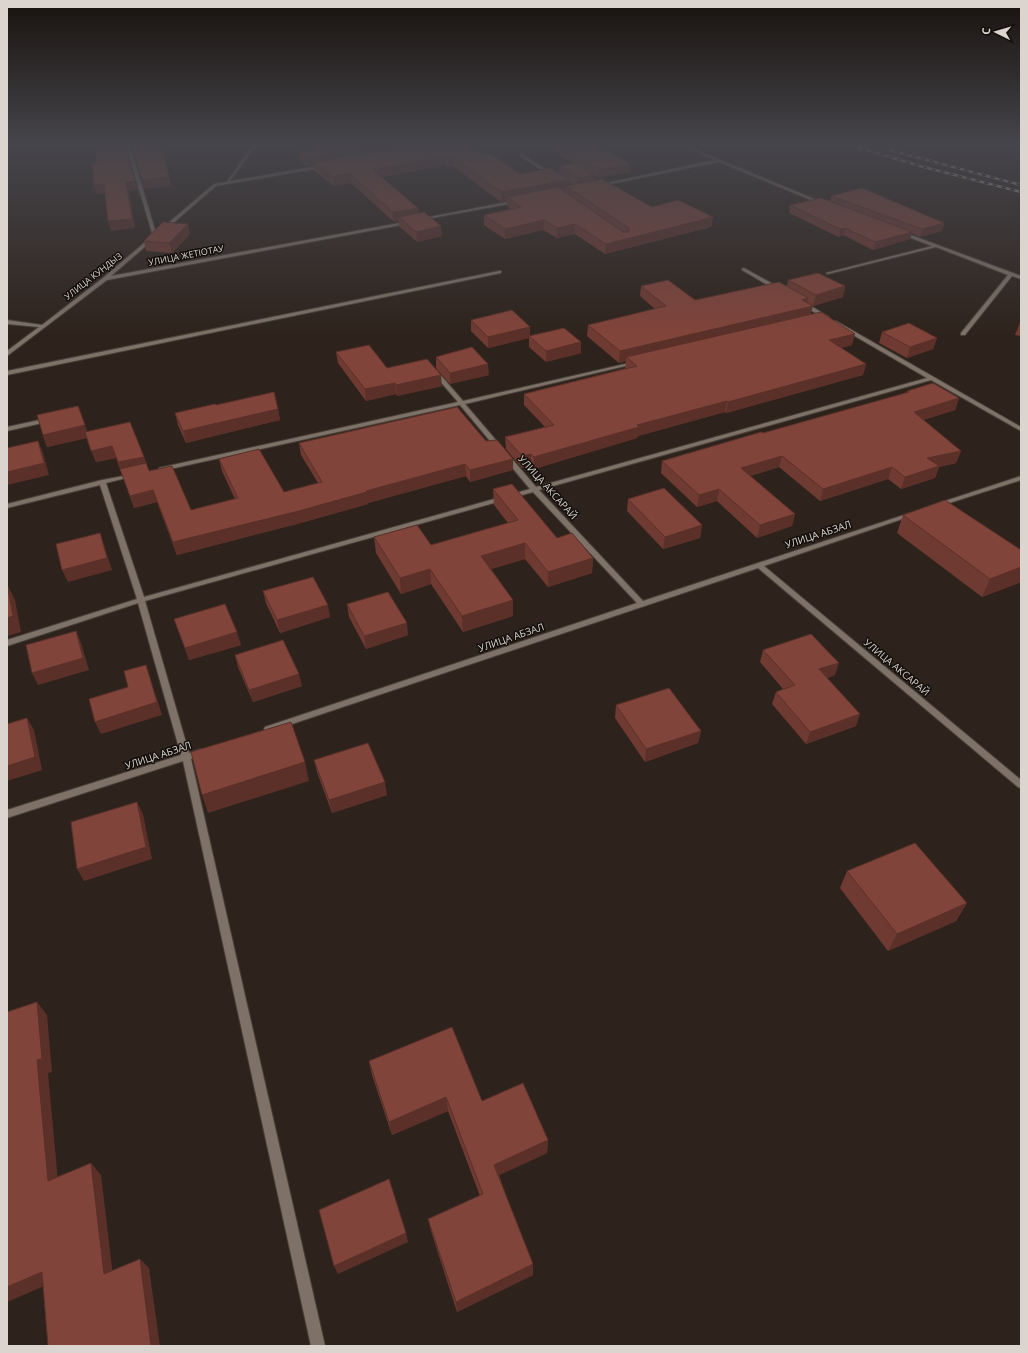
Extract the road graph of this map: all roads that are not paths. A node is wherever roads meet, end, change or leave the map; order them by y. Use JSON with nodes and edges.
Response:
{"nodes":[{"id":1,"x":147,"y":209,"type":"edge"},
{"id":2,"x":187,"y":209,"type":"edge"},
{"id":3,"x":478,"y":209,"type":"edge"},
{"id":4,"x":892,"y":229,"type":"edge"},
{"id":5,"x":155,"y":236,"type":"junction"},
{"id":6,"x":936,"y":246,"type":"junction"},
{"id":7,"x":744,"y":269,"type":"dead end"},
{"id":8,"x":499,"y":272,"type":"dead end"},
{"id":9,"x":828,"y":273,"type":"dead end"},
{"id":10,"x":1011,"y":274,"type":"junction"},
{"id":11,"x":1021,"y":278,"type":"edge"},
{"id":12,"x":105,"y":279,"type":"junction"},
{"id":13,"x":785,"y":293,"type":"edge"},
{"id":14,"x":799,"y":301,"type":"edge"},
{"id":15,"x":826,"y":317,"type":"junction"},
{"id":16,"x":819,"y":319,"type":"edge"},
{"id":17,"x":7,"y":322,"type":"edge"},
{"id":18,"x":42,"y":326,"type":"junction"},
{"id":19,"x":963,"y":334,"type":"dead end"},
{"id":20,"x":7,"y":354,"type":"edge"},
{"id":21,"x":641,"y":361,"type":"edge"},
{"id":22,"x":432,"y":368,"type":"edge"},
{"id":23,"x":7,"y":373,"type":"edge"},
{"id":24,"x":932,"y":378,"type":"junction"},
{"id":25,"x":462,"y":403,"type":"junction"},
{"id":26,"x":57,"y":418,"type":"edge"},
{"id":27,"x":1021,"y":429,"type":"edge"},
{"id":28,"x":7,"y":430,"type":"edge"},
{"id":29,"x":156,"y":470,"type":"edge"},
{"id":30,"x":141,"y":473,"type":"edge"},
{"id":31,"x":1021,"y":478,"type":"edge"},
{"id":32,"x":102,"y":482,"type":"junction"},
{"id":33,"x":535,"y":490,"type":"junction"},
{"id":34,"x":7,"y":506,"type":"edge"},
{"id":35,"x":931,"y":508,"type":"edge"},
{"id":36,"x":916,"y":512,"type":"edge"},
{"id":37,"x":759,"y":565,"type":"junction"},
{"id":38,"x":141,"y":600,"type":"junction"},
{"id":39,"x":642,"y":604,"type":"junction"},
{"id":40,"x":7,"y":643,"type":"edge"},
{"id":41,"x":261,"y":732,"type":"edge"},
{"id":42,"x":209,"y":749,"type":"edge"},
{"id":43,"x":186,"y":757,"type":"junction"},
{"id":44,"x":1021,"y":785,"type":"edge"},
{"id":45,"x":7,"y":814,"type":"edge"},
{"id":46,"x":318,"y":1346,"type":"edge"}],
"edges":[{"from":1,"to":5,"type":"street"},
{"from":2,"to":5,"type":"street","name":"УЛИЦА КУНДЫЗ"},
{"from":3,"to":12,"type":"street","name":"УЛИЦА ЖЕТІОТАУ"},
{"from":4,"to":6,"type":"street"},
{"from":5,"to":12,"type":"street","name":"УЛИЦА КУНДЫЗ"},
{"from":6,"to":9,"type":"street"},
{"from":6,"to":10,"type":"street"},
{"from":7,"to":13,"type":"street"},
{"from":8,"to":23,"type":"street"},
{"from":10,"to":11,"type":"street"},
{"from":10,"to":19,"type":"street"},
{"from":12,"to":18,"type":"street","name":"УЛИЦА КУНДЫЗ"},
{"from":14,"to":15,"type":"street"},
{"from":15,"to":16,"type":"street"},
{"from":15,"to":24,"type":"street"},
{"from":17,"to":18,"type":"street"},
{"from":18,"to":20,"type":"street","name":"УЛИЦА КУНДЫЗ"},
{"from":21,"to":25,"type":"street"},
{"from":22,"to":25,"type":"street","name":"УЛИЦА АКСАРАЙ"},
{"from":24,"to":27,"type":"street"},
{"from":24,"to":33,"type":"street"},
{"from":25,"to":29,"type":"street"},
{"from":25,"to":33,"type":"street","name":"УЛИЦА АКСАРАЙ"},
{"from":26,"to":28,"type":"street"},
{"from":30,"to":32,"type":"street"},
{"from":31,"to":35,"type":"street"},
{"from":32,"to":34,"type":"street"},
{"from":32,"to":38,"type":"street"},
{"from":33,"to":38,"type":"street"},
{"from":33,"to":39,"type":"street","name":"УЛИЦА АКСАРАЙ"},
{"from":36,"to":37,"type":"street","name":"УЛИЦА АБЗАЛ"},
{"from":37,"to":39,"type":"street","name":"УЛИЦА АБЗАЛ"},
{"from":37,"to":44,"type":"street","name":"УЛИЦА АКСАРАЙ"},
{"from":38,"to":40,"type":"street"},
{"from":38,"to":43,"type":"street"},
{"from":39,"to":41,"type":"street","name":"УЛИЦА АБЗАЛ"},
{"from":42,"to":43,"type":"street","name":"УЛИЦА АБЗАЛ"},
{"from":43,"to":45,"type":"street","name":"УЛИЦА АБЗАЛ"},
{"from":43,"to":46,"type":"street"}]}
